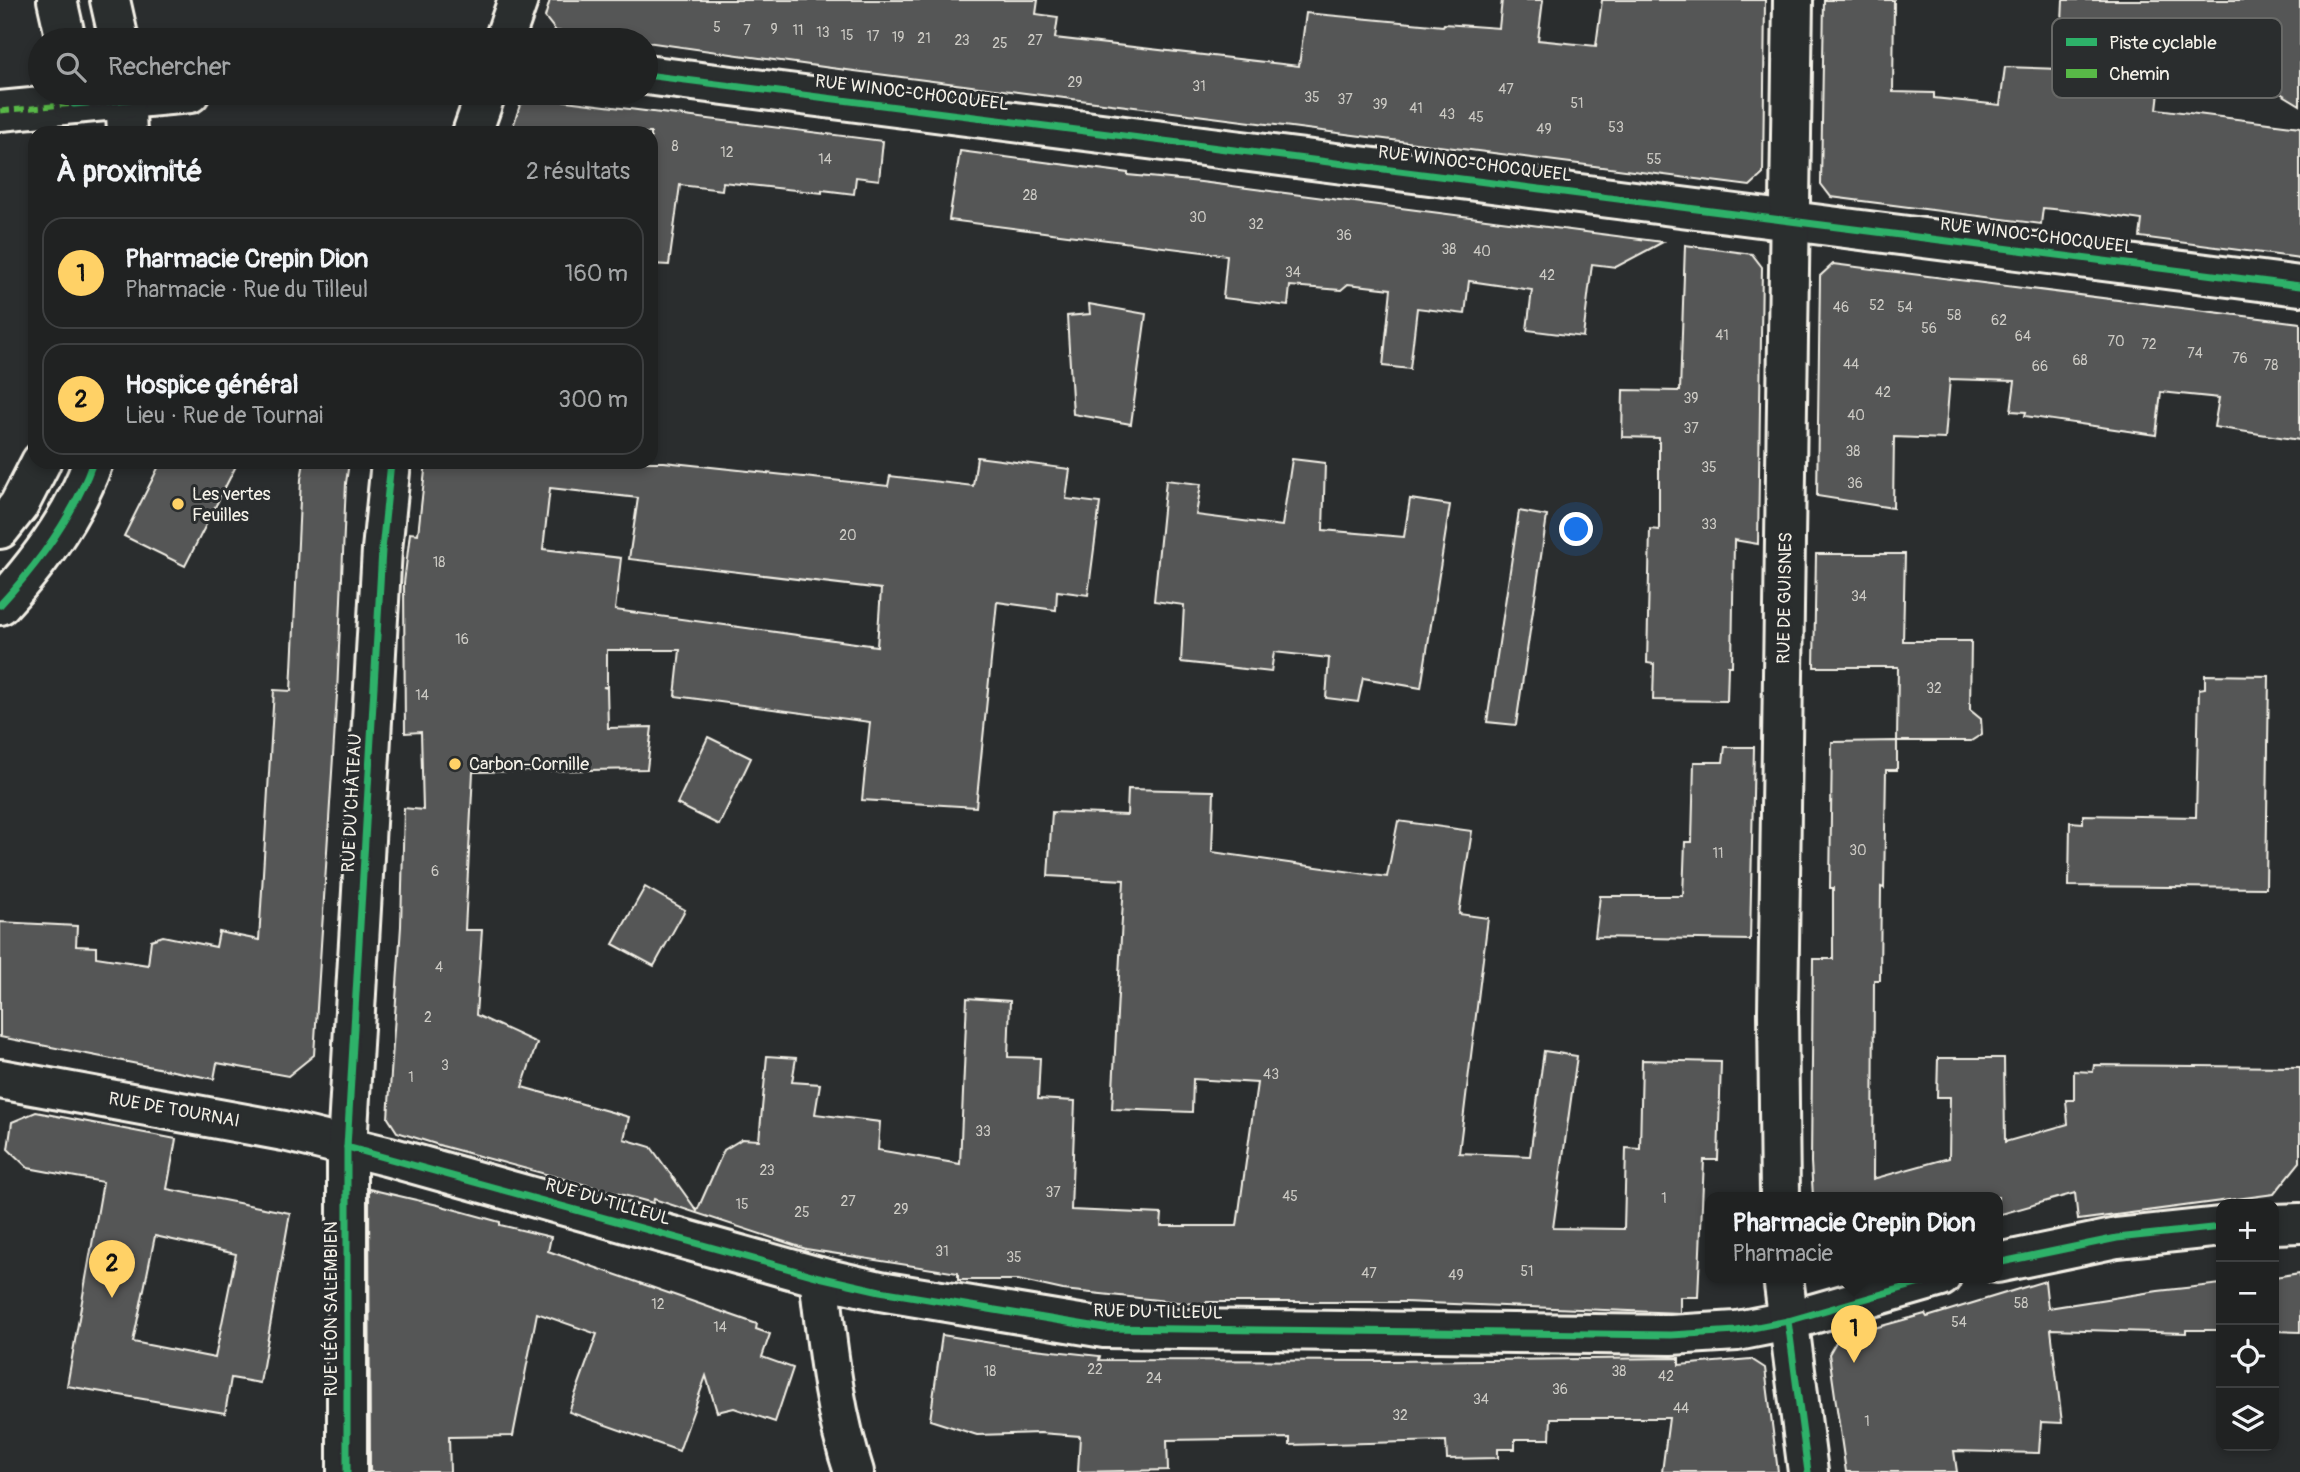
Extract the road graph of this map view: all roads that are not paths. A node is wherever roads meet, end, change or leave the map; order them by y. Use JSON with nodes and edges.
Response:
{"nodes":[{"id":1,"x":57,"y":0,"type":"edge"},
{"id":2,"x":110,"y":0,"type":"edge"},
{"id":3,"x":517,"y":0,"type":"edge"},
{"id":4,"x":1793,"y":0,"type":"edge"},
{"id":5,"x":63,"y":28,"type":"edge"},
{"id":6,"x":116,"y":28,"type":"edge"},
{"id":7,"x":508,"y":28,"type":"edge"},
{"id":8,"x":658,"y":77,"type":"edge"},
{"id":9,"x":482,"y":105,"type":"edge"},
{"id":10,"x":126,"y":108,"type":"edge"},
{"id":11,"x":74,"y":110,"type":"edge"},
{"id":12,"x":0,"y":111,"type":"edge"},
{"id":13,"x":474,"y":126,"type":"edge"},
{"id":14,"x":1789,"y":220,"type":"junction"},
{"id":15,"x":2300,"y":286,"type":"edge"},
{"id":16,"x":37,"y":469,"type":"edge"},
{"id":17,"x":91,"y":469,"type":"edge"},
{"id":18,"x":390,"y":469,"type":"edge"},
{"id":19,"x":0,"y":529,"type":"edge"},
{"id":20,"x":0,"y":605,"type":"edge"},
{"id":21,"x":0,"y":1079,"type":"edge"},
{"id":22,"x":347,"y":1147,"type":"junction"},
{"id":23,"x":1780,"y":1192,"type":"edge"},
{"id":24,"x":2300,"y":1223,"type":"edge"},
{"id":25,"x":2279,"y":1224,"type":"edge"},
{"id":26,"x":2216,"y":1228,"type":"edge"},
{"id":27,"x":2003,"y":1262,"type":"edge"},
{"id":28,"x":819,"y":1277,"type":"junction"},
{"id":29,"x":1784,"y":1283,"type":"edge"},
{"id":30,"x":1920,"y":1283,"type":"edge"},
{"id":31,"x":1788,"y":1321,"type":"junction"},
{"id":32,"x":347,"y":1472,"type":"edge"},
{"id":33,"x":853,"y":1472,"type":"edge"},
{"id":34,"x":1808,"y":1472,"type":"edge"}],
"edges":[{"from":1,"to":5,"type":"street"},
{"from":2,"to":6,"type":"street"},
{"from":3,"to":7,"type":"street"},
{"from":4,"to":14,"type":"street","name":"RUE DE GUISNES"},
{"from":8,"to":14,"type":"street","name":"RUE WINOC-CHOCQUEEL"},
{"from":9,"to":13,"type":"street"},
{"from":10,"to":11,"type":"street"},
{"from":11,"to":12,"type":"street"},
{"from":14,"to":15,"type":"street","name":"RUE WINOC-CHOCQUEEL"},
{"from":14,"to":23,"type":"street","name":"RUE DE GUISNES"},
{"from":16,"to":19,"type":"street"},
{"from":17,"to":20,"type":"street"},
{"from":18,"to":22,"type":"street","name":"RUE DU CHÂTEAU"},
{"from":21,"to":22,"type":"street","name":"RUE DE TOURNAI"},
{"from":22,"to":28,"type":"street","name":"RUE DU TILLEUL"},
{"from":22,"to":32,"type":"street","name":"RUE LÉON SALEMBIEN"},
{"from":24,"to":25,"type":"street"},
{"from":26,"to":27,"type":"street"},
{"from":28,"to":31,"type":"street","name":"RUE DU TILLEUL"},
{"from":28,"to":33,"type":"street"},
{"from":29,"to":31,"type":"street"},
{"from":30,"to":31,"type":"street","name":"RUE DU TILLEUL"},
{"from":31,"to":34,"type":"street"}]}
